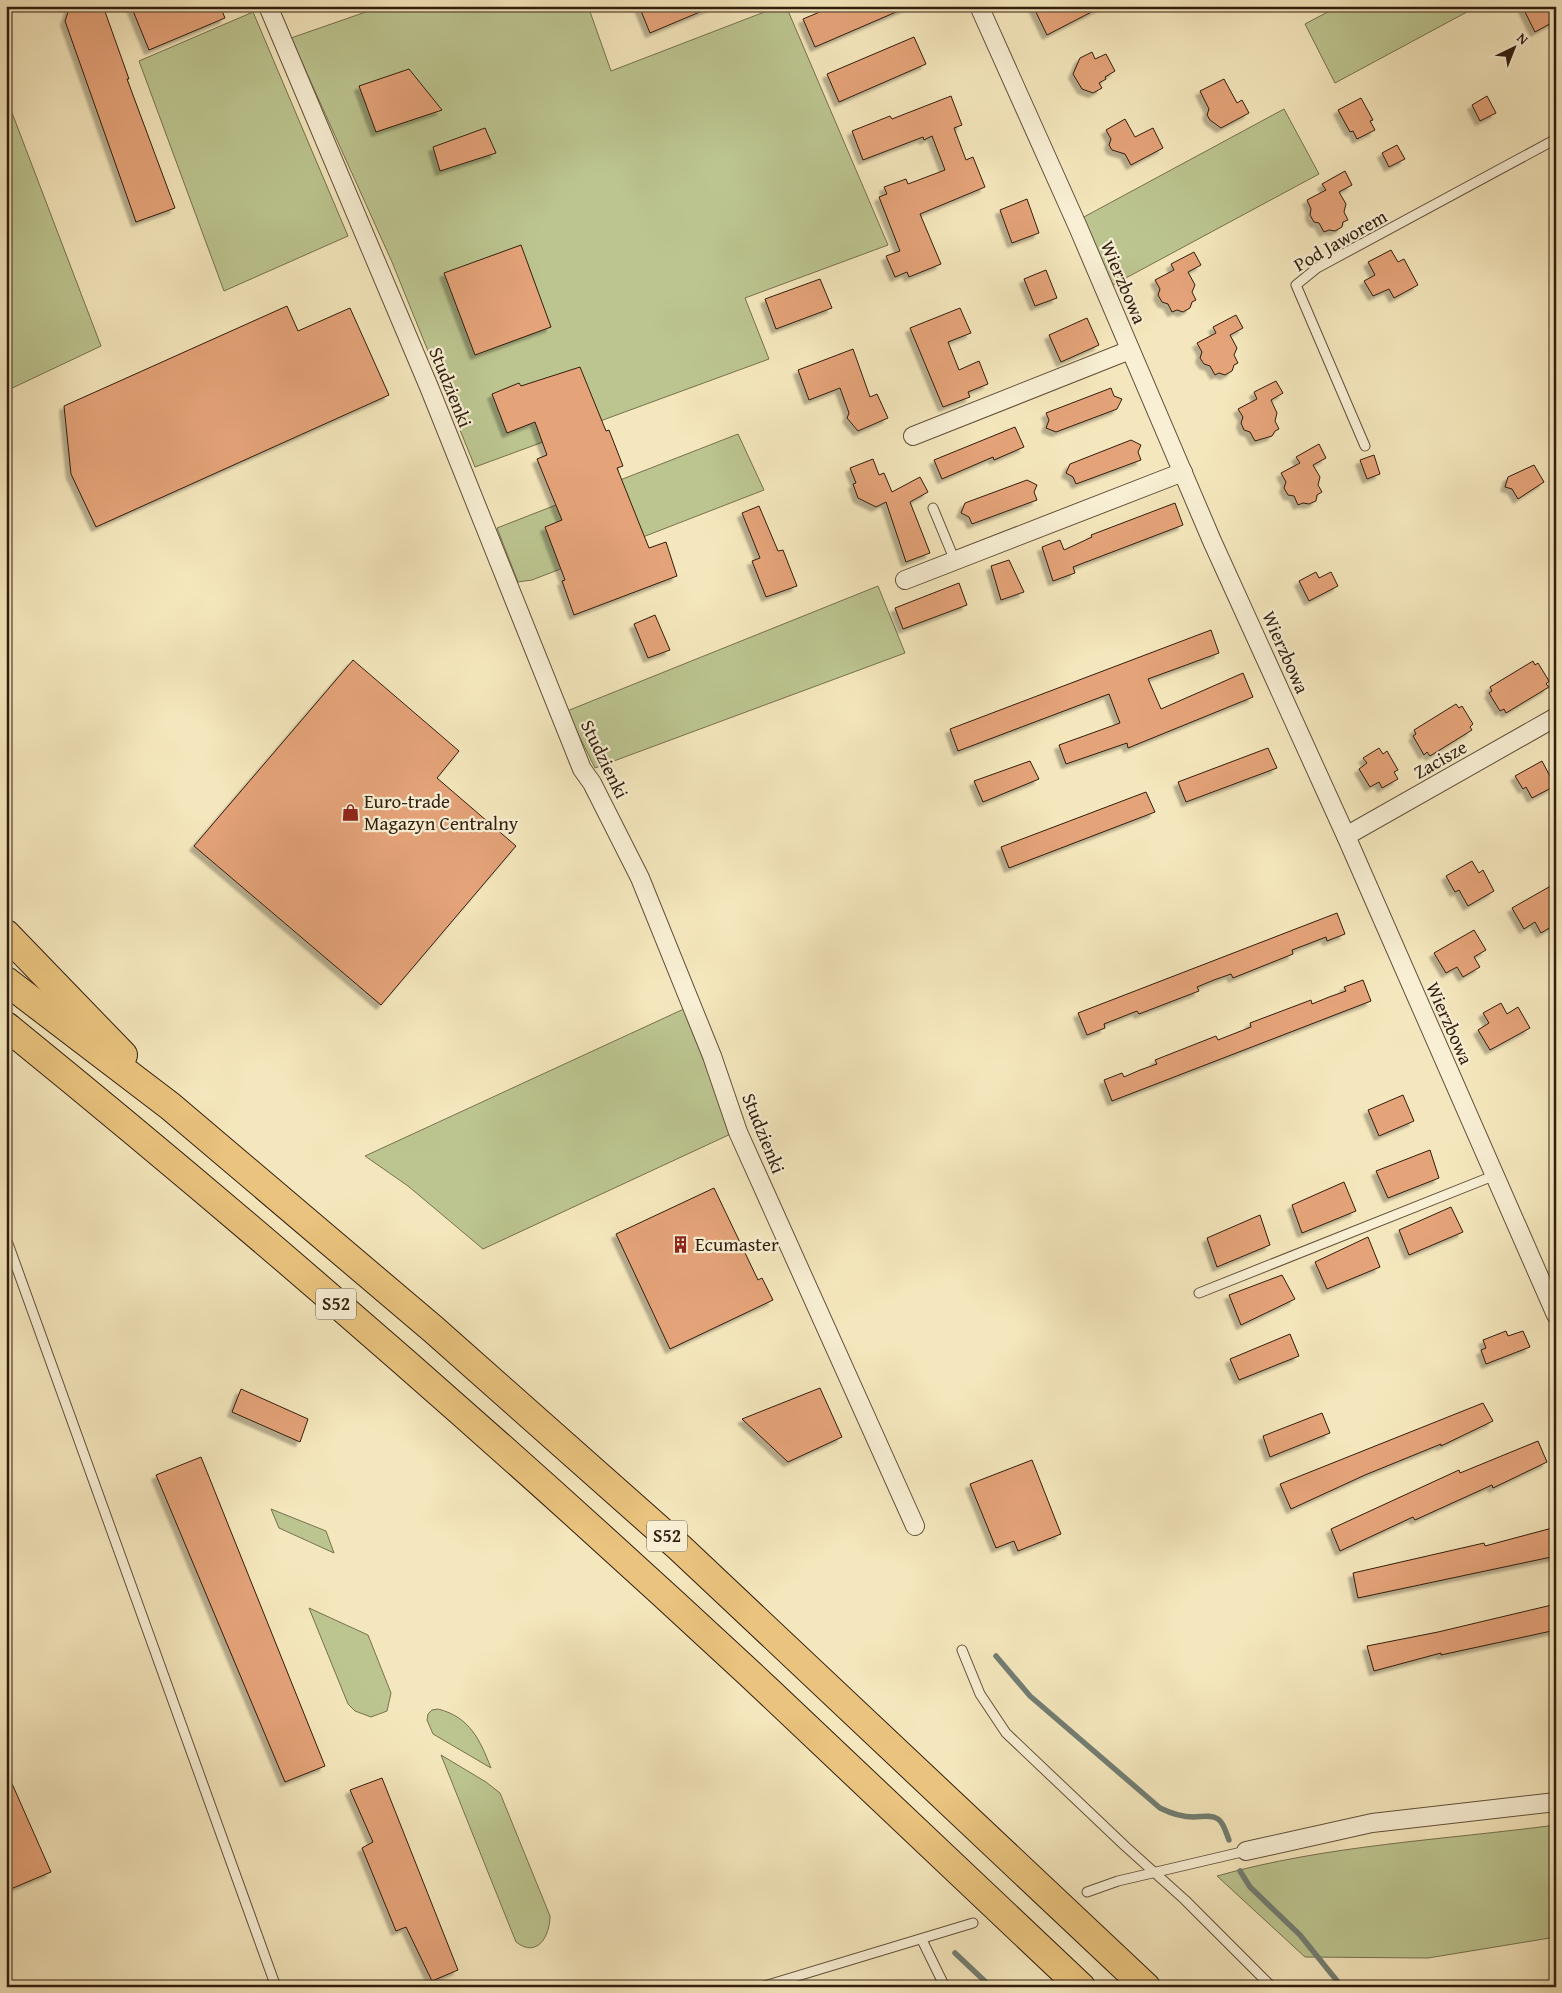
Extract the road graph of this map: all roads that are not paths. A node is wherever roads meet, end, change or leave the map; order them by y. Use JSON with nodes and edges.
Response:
{"nodes":[{"id":1,"x":268,"y":6,"type":"edge"},
{"id":2,"x":979,"y":6,"type":"edge"},
{"id":3,"x":1556,"y":139,"type":"edge"},
{"id":4,"x":1130,"y":350,"type":"junction"},
{"id":5,"x":913,"y":436,"type":"dead end"},
{"id":6,"x":1365,"y":446,"type":"dead end"},
{"id":7,"x":1183,"y":472,"type":"junction"},
{"id":8,"x":933,"y":508,"type":"dead end"},
{"id":9,"x":955,"y":561,"type":"junction"},
{"id":10,"x":905,"y":580,"type":"dead end"},
{"id":11,"x":1556,"y":717,"type":"edge"},
{"id":12,"x":1346,"y":836,"type":"junction"},
{"id":13,"x":6,"y":934,"type":"edge"},
{"id":14,"x":6,"y":981,"type":"edge"},
{"id":15,"x":6,"y":1026,"type":"edge"},
{"id":16,"x":6,"y":1046,"type":"edge"},
{"id":17,"x":170,"y":1106,"type":"junction"},
{"id":18,"x":135,"y":1130,"type":"junction"},
{"id":19,"x":1493,"y":1176,"type":"junction"},
{"id":20,"x":6,"y":1238,"type":"edge"},
{"id":21,"x":1199,"y":1293,"type":"dead end"},
{"id":22,"x":1556,"y":1315,"type":"edge"},
{"id":23,"x":915,"y":1526,"type":"dead end"},
{"id":24,"x":962,"y":1650,"type":"dead end"},
{"id":25,"x":1556,"y":1802,"type":"edge"},
{"id":26,"x":1246,"y":1851,"type":"joint"},
{"id":27,"x":1154,"y":1872,"type":"junction"},
{"id":28,"x":1087,"y":1892,"type":"dead end"},
{"id":29,"x":973,"y":1923,"type":"dead end"},
{"id":30,"x":922,"y":1940,"type":"junction"},
{"id":31,"x":276,"y":1987,"type":"edge"},
{"id":32,"x":761,"y":1987,"type":"edge"},
{"id":33,"x":945,"y":1987,"type":"edge"},
{"id":34,"x":1081,"y":1987,"type":"edge"},
{"id":35,"x":1146,"y":1987,"type":"edge"},
{"id":36,"x":1272,"y":1987,"type":"edge"}],
"edges":[{"from":1,"to":23,"type":"street","name":"Studzienki"},
{"from":2,"to":4,"type":"street","name":"Wierzbowa"},
{"from":3,"to":6,"type":"lane","name":"Pod Jaworem"},
{"from":4,"to":5,"type":"street"},
{"from":4,"to":7,"type":"street","name":"Wierzbowa"},
{"from":7,"to":9,"type":"street"},
{"from":7,"to":12,"type":"street","name":"Wierzbowa"},
{"from":8,"to":9,"type":"lane"},
{"from":9,"to":10,"type":"street"},
{"from":11,"to":12,"type":"street","name":"Zacisze"},
{"from":12,"to":19,"type":"street","name":"Wierzbowa"},
{"from":13,"to":17,"type":"highway"},
{"from":14,"to":17,"type":"highway","number":"S52"},
{"from":15,"to":18,"type":"highway","number":"S52"},
{"from":16,"to":18,"type":"highway"},
{"from":17,"to":35,"type":"highway","number":"S52"},
{"from":18,"to":34,"type":"highway","number":"S52"},
{"from":19,"to":21,"type":"lane"},
{"from":19,"to":22,"type":"street","name":"Wierzbowa"},
{"from":20,"to":31,"type":"lane"},
{"from":24,"to":27,"type":"lane"},
{"from":25,"to":26,"type":"street"},
{"from":26,"to":27,"type":"lane"},
{"from":27,"to":28,"type":"lane"},
{"from":27,"to":36,"type":"lane"},
{"from":29,"to":30,"type":"lane"},
{"from":30,"to":32,"type":"lane"},
{"from":30,"to":33,"type":"lane"}]}
